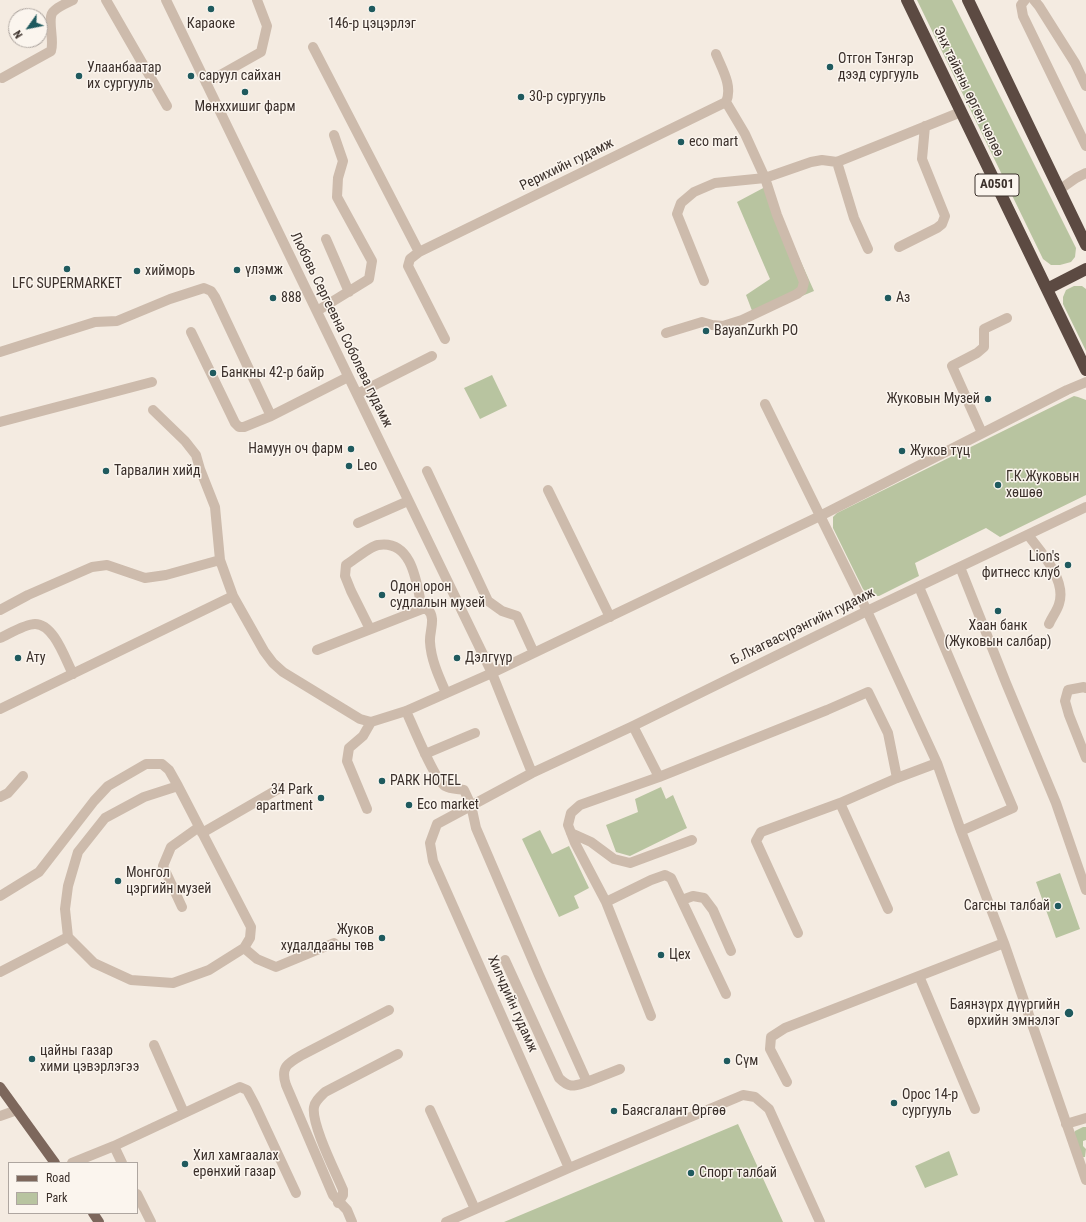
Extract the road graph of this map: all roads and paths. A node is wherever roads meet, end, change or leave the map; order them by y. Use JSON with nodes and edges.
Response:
{"nodes":[{"id":1,"x":73,"y":0,"type":"edge"},
{"id":2,"x":106,"y":0,"type":"edge"},
{"id":3,"x":166,"y":0,"type":"edge"},
{"id":4,"x":257,"y":0,"type":"edge"},
{"id":5,"x":907,"y":0,"type":"edge"},
{"id":6,"x":968,"y":0,"type":"edge"},
{"id":7,"x":1025,"y":0,"type":"edge"},
{"id":8,"x":1034,"y":0,"type":"edge"},
{"id":9,"x":313,"y":47,"type":"dead end"},
{"id":10,"x":716,"y":54,"type":"dead end"},
{"id":11,"x":2,"y":78,"type":"dead end"},
{"id":12,"x":206,"y":83,"type":"junction"},
{"id":13,"x":1086,"y":86,"type":"edge"},
{"id":14,"x":726,"y":102,"type":"junction"},
{"id":15,"x":167,"y":106,"type":"dead end"},
{"id":16,"x":961,"y":112,"type":"junction"},
{"id":17,"x":925,"y":126,"type":"junction"},
{"id":18,"x":334,"y":135,"type":"dead end"},
{"id":19,"x":1086,"y":145,"type":"edge"},
{"id":20,"x":836,"y":162,"type":"junction"},
{"id":21,"x":1086,"y":173,"type":"edge"},
{"id":22,"x":765,"y":178,"type":"junction"},
{"id":23,"x":1059,"y":190,"type":"junction"},
{"id":24,"x":326,"y":239,"type":"dead end"},
{"id":25,"x":1086,"y":245,"type":"edge"},
{"id":26,"x":899,"y":246,"type":"dead end"},
{"id":27,"x":868,"y":249,"type":"dead end"},
{"id":28,"x":419,"y":252,"type":"junction"},
{"id":29,"x":1086,"y":269,"type":"edge"},
{"id":30,"x":704,"y":281,"type":"dead end"},
{"id":31,"x":1047,"y":289,"type":"junction"},
{"id":32,"x":349,"y":292,"type":"junction"},
{"id":33,"x":317,"y":311,"type":"junction"},
{"id":34,"x":1007,"y":318,"type":"dead end"},
{"id":35,"x":191,"y":332,"type":"dead end"},
{"id":36,"x":666,"y":333,"type":"dead end"},
{"id":37,"x":445,"y":339,"type":"dead end"},
{"id":38,"x":0,"y":352,"type":"edge"},
{"id":39,"x":432,"y":356,"type":"dead end"},
{"id":40,"x":1086,"y":370,"type":"edge"},
{"id":41,"x":348,"y":377,"type":"junction"},
{"id":42,"x":152,"y":382,"type":"dead end"},
{"id":43,"x":1086,"y":382,"type":"edge"},
{"id":44,"x":357,"y":394,"type":"junction"},
{"id":45,"x":765,"y":404,"type":"dead end"},
{"id":46,"x":153,"y":410,"type":"dead end"},
{"id":47,"x":270,"y":416,"type":"junction"},
{"id":48,"x":0,"y":422,"type":"edge"},
{"id":49,"x":982,"y":433,"type":"junction"},
{"id":50,"x":427,"y":472,"type":"dead end"},
{"id":51,"x":548,"y":490,"type":"dead end"},
{"id":52,"x":408,"y":501,"type":"junction"},
{"id":53,"x":1086,"y":507,"type":"edge"},
{"id":54,"x":820,"y":516,"type":"junction"},
{"id":55,"x":358,"y":523,"type":"dead end"},
{"id":56,"x":1028,"y":535,"type":"junction"},
{"id":57,"x":220,"y":560,"type":"junction"},
{"id":58,"x":960,"y":567,"type":"junction"},
{"id":59,"x":919,"y":587,"type":"junction"},
{"id":60,"x":233,"y":596,"type":"junction"},
{"id":61,"x":422,"y":609,"type":"junction"},
{"id":62,"x":0,"y":610,"type":"edge"},
{"id":63,"x":867,"y":611,"type":"junction"},
{"id":64,"x":610,"y":617,"type":"junction"},
{"id":65,"x":1049,"y":624,"type":"dead end"},
{"id":66,"x":370,"y":629,"type":"junction"},
{"id":67,"x":0,"y":638,"type":"edge"},
{"id":68,"x":317,"y":650,"type":"dead end"},
{"id":69,"x":534,"y":653,"type":"junction"},
{"id":70,"x":492,"y":673,"type":"junction"},
{"id":71,"x":73,"y":674,"type":"junction"},
{"id":72,"x":1086,"y":688,"type":"edge"},
{"id":73,"x":446,"y":693,"type":"junction"},
{"id":74,"x":0,"y":709,"type":"edge"},
{"id":75,"x":406,"y":711,"type":"junction"},
{"id":76,"x":371,"y":722,"type":"junction"},
{"id":77,"x":634,"y":726,"type":"junction"},
{"id":78,"x":475,"y":733,"type":"dead end"},
{"id":79,"x":425,"y":754,"type":"junction"},
{"id":80,"x":1086,"y":758,"type":"edge"},
{"id":81,"x":937,"y":763,"type":"junction"},
{"id":82,"x":532,"y":773,"type":"junction"},
{"id":83,"x":23,"y":776,"type":"dead end"},
{"id":84,"x":659,"y":777,"type":"junction"},
{"id":85,"x":897,"y":778,"type":"junction"},
{"id":86,"x":178,"y":786,"type":"junction"},
{"id":87,"x":280,"y":788,"type":"dead end"},
{"id":88,"x":0,"y":797,"type":"edge"},
{"id":89,"x":840,"y":803,"type":"junction"},
{"id":90,"x":471,"y":805,"type":"junction"},
{"id":91,"x":367,"y":809,"type":"dead end"},
{"id":92,"x":200,"y":830,"type":"junction"},
{"id":93,"x":961,"y":831,"type":"junction"},
{"id":94,"x":571,"y":833,"type":"junction"},
{"id":95,"x":692,"y":840,"type":"dead end"},
{"id":96,"x":1086,"y":890,"type":"edge"},
{"id":97,"x":0,"y":896,"type":"edge"},
{"id":98,"x":682,"y":900,"type":"junction"},
{"id":99,"x":606,"y":902,"type":"junction"},
{"id":100,"x":182,"y":907,"type":"dead end"},
{"id":101,"x":888,"y":909,"type":"dead end"},
{"id":102,"x":798,"y":933,"type":"dead end"},
{"id":103,"x":68,"y":937,"type":"junction"},
{"id":104,"x":334,"y":943,"type":"dead end"},
{"id":105,"x":1004,"y":943,"type":"junction"},
{"id":106,"x":244,"y":948,"type":"junction"},
{"id":107,"x":731,"y":950,"type":"dead end"},
{"id":108,"x":505,"y":960,"type":"dead end"},
{"id":109,"x":0,"y":972,"type":"edge"},
{"id":110,"x":919,"y":976,"type":"junction"},
{"id":111,"x":726,"y":994,"type":"dead end"},
{"id":112,"x":389,"y":1010,"type":"dead end"},
{"id":113,"x":651,"y":1016,"type":"dead end"},
{"id":114,"x":154,"y":1045,"type":"dead end"},
{"id":115,"x":398,"y":1054,"type":"dead end"},
{"id":116,"x":620,"y":1069,"type":"dead end"},
{"id":117,"x":587,"y":1082,"type":"junction"},
{"id":118,"x":787,"y":1082,"type":"dead end"},
{"id":119,"x":0,"y":1087,"type":"edge"},
{"id":120,"x":975,"y":1109,"type":"dead end"},
{"id":121,"x":17,"y":1110,"type":"junction"},
{"id":122,"x":430,"y":1110,"type":"dead end"},
{"id":123,"x":184,"y":1113,"type":"junction"},
{"id":124,"x":0,"y":1116,"type":"edge"},
{"id":125,"x":1086,"y":1118,"type":"edge"},
{"id":126,"x":1066,"y":1124,"type":"junction"},
{"id":127,"x":114,"y":1146,"type":"junction"},
{"id":128,"x":54,"y":1162,"type":"edge"},
{"id":129,"x":74,"y":1162,"type":"edge"},
{"id":130,"x":122,"y":1162,"type":"edge"},
{"id":131,"x":569,"y":1168,"type":"junction"},
{"id":132,"x":1086,"y":1180,"type":"edge"},
{"id":133,"x":296,"y":1193,"type":"dead end"},
{"id":134,"x":138,"y":1196,"type":"edge"},
{"id":135,"x":338,"y":1203,"type":"junction"},
{"id":136,"x":475,"y":1209,"type":"junction"},
{"id":137,"x":150,"y":1222,"type":"edge"},
{"id":138,"x":352,"y":1222,"type":"edge"},
{"id":139,"x":446,"y":1222,"type":"edge"},
{"id":140,"x":820,"y":1222,"type":"edge"}],
"edges":[{"from":1,"to":11,"type":"street"},
{"from":2,"to":15,"type":"street"},
{"from":3,"to":12,"type":"street","name":"Любовь Сергеевна Соболева гудамж"},
{"from":4,"to":12,"type":"street"},
{"from":5,"to":16,"type":"highway","name":"Энх тайвны өргөн чөлөө","number":"A0501"},
{"from":6,"to":23,"type":"highway"},
{"from":7,"to":19,"type":"street"},
{"from":8,"to":13,"type":"street"},
{"from":9,"to":28,"type":"street"},
{"from":10,"to":14,"type":"street"},
{"from":12,"to":33,"type":"street","name":"Любовь Сергеевна Соболева гудамж"},
{"from":14,"to":22,"type":"street"},
{"from":14,"to":28,"type":"street","name":"Рерихийн гудамж"},
{"from":16,"to":17,"type":"street"},
{"from":16,"to":31,"type":"highway","name":"Энх тайвны өргөн чөлөө","number":"A0501"},
{"from":17,"to":20,"type":"street"},
{"from":17,"to":26,"type":"street"},
{"from":18,"to":32,"type":"street"},
{"from":20,"to":22,"type":"street"},
{"from":20,"to":27,"type":"street"},
{"from":21,"to":23,"type":"street"},
{"from":22,"to":30,"type":"street"},
{"from":22,"to":36,"type":"street"},
{"from":23,"to":25,"type":"highway"},
{"from":24,"to":32,"type":"street"},
{"from":28,"to":37,"type":"street"},
{"from":29,"to":31,"type":"highway"},
{"from":31,"to":40,"type":"highway","name":"Энх тайвны өргөн чөлөө","number":"A0501"},
{"from":32,"to":33,"type":"street"},
{"from":33,"to":41,"type":"street","name":"Любовь Сергеевна Соболева гудамж"},
{"from":34,"to":49,"type":"street"},
{"from":35,"to":47,"type":"street"},
{"from":38,"to":47,"type":"street"},
{"from":39,"to":44,"type":"street"},
{"from":41,"to":44,"type":"street","name":"Любовь Сергеевна Соболева гудамж"},
{"from":41,"to":47,"type":"street"},
{"from":42,"to":48,"type":"street"},
{"from":43,"to":49,"type":"street"},
{"from":44,"to":52,"type":"street","name":"Любовь Сергеевна Соболева гудамж"},
{"from":45,"to":54,"type":"street"},
{"from":46,"to":57,"type":"street"},
{"from":49,"to":54,"type":"street"},
{"from":50,"to":69,"type":"street"},
{"from":51,"to":64,"type":"street"},
{"from":52,"to":55,"type":"street"},
{"from":52,"to":70,"type":"street","name":"Любовь Сергеевна Соболева гудамж"},
{"from":53,"to":56,"type":"street","name":"Б.Лхагвасүрэнгийн гудамж"},
{"from":54,"to":63,"type":"street"},
{"from":54,"to":64,"type":"street"},
{"from":56,"to":58,"type":"street","name":"Б.Лхагвасүрэнгийн гудамж"},
{"from":56,"to":65,"type":"street"},
{"from":57,"to":60,"type":"street"},
{"from":57,"to":62,"type":"street"},
{"from":58,"to":59,"type":"street","name":"Б.Лхагвасүрэнгийн гудамж"},
{"from":58,"to":96,"type":"street"},
{"from":59,"to":63,"type":"street","name":"Б.Лхагвасүрэнгийн гудамж"},
{"from":59,"to":93,"type":"street"},
{"from":60,"to":71,"type":"street"},
{"from":60,"to":76,"type":"street"},
{"from":61,"to":66,"type":"street"},
{"from":61,"to":66,"type":"street"},
{"from":61,"to":73,"type":"street"},
{"from":63,"to":77,"type":"street","name":"Б.Лхагвасүрэнгийн гудамж"},
{"from":63,"to":81,"type":"street"},
{"from":64,"to":69,"type":"street"},
{"from":66,"to":68,"type":"street"},
{"from":67,"to":71,"type":"street"},
{"from":69,"to":70,"type":"street"},
{"from":70,"to":73,"type":"street"},
{"from":70,"to":82,"type":"street","name":"Любовь Сергеевна Соболева гудамж"},
{"from":71,"to":74,"type":"street"},
{"from":72,"to":80,"type":"street"},
{"from":73,"to":75,"type":"street"},
{"from":75,"to":76,"type":"street"},
{"from":75,"to":79,"type":"street"},
{"from":76,"to":91,"type":"street"},
{"from":77,"to":82,"type":"street","name":"Б.Лхагвасүрэнгийн гудамж"},
{"from":77,"to":84,"type":"street"},
{"from":78,"to":79,"type":"street"},
{"from":79,"to":90,"type":"street"},
{"from":81,"to":85,"type":"street"},
{"from":81,"to":93,"type":"street"},
{"from":82,"to":90,"type":"street","name":"Хилчдийн гудамж"},
{"from":83,"to":88,"type":"street"},
{"from":84,"to":85,"type":"street"},
{"from":84,"to":94,"type":"street"},
{"from":85,"to":89,"type":"street"},
{"from":86,"to":92,"type":"street"},
{"from":86,"to":97,"type":"street"},
{"from":86,"to":103,"type":"street"},
{"from":87,"to":92,"type":"street"},
{"from":89,"to":101,"type":"street"},
{"from":89,"to":102,"type":"street"},
{"from":90,"to":117,"type":"street"},
{"from":90,"to":131,"type":"street","name":"Хилчдийн гудамж"},
{"from":92,"to":100,"type":"street"},
{"from":92,"to":106,"type":"street"},
{"from":93,"to":105,"type":"street"},
{"from":94,"to":95,"type":"street"},
{"from":94,"to":99,"type":"street"},
{"from":98,"to":99,"type":"street"},
{"from":98,"to":107,"type":"street"},
{"from":98,"to":111,"type":"street"},
{"from":99,"to":113,"type":"street"},
{"from":103,"to":106,"type":"street"},
{"from":103,"to":109,"type":"street"},
{"from":104,"to":106,"type":"street"},
{"from":105,"to":110,"type":"street"},
{"from":105,"to":126,"type":"street"},
{"from":108,"to":117,"type":"street"},
{"from":110,"to":118,"type":"street"},
{"from":110,"to":120,"type":"street"},
{"from":112,"to":135,"type":"street"},
{"from":114,"to":123,"type":"street"},
{"from":115,"to":135,"type":"street"},
{"from":116,"to":117,"type":"street"},
{"from":119,"to":121,"type":"main road"},
{"from":121,"to":124,"type":"street"},
{"from":121,"to":128,"type":"main road"},
{"from":122,"to":136,"type":"street"},
{"from":123,"to":127,"type":"street"},
{"from":123,"to":133,"type":"street"},
{"from":125,"to":126,"type":"street"},
{"from":126,"to":132,"type":"street"},
{"from":127,"to":129,"type":"street"},
{"from":127,"to":130,"type":"street"},
{"from":131,"to":136,"type":"street"},
{"from":131,"to":140,"type":"street"},
{"from":134,"to":137,"type":"street"},
{"from":135,"to":138,"type":"street"},
{"from":136,"to":139,"type":"street"}]}
